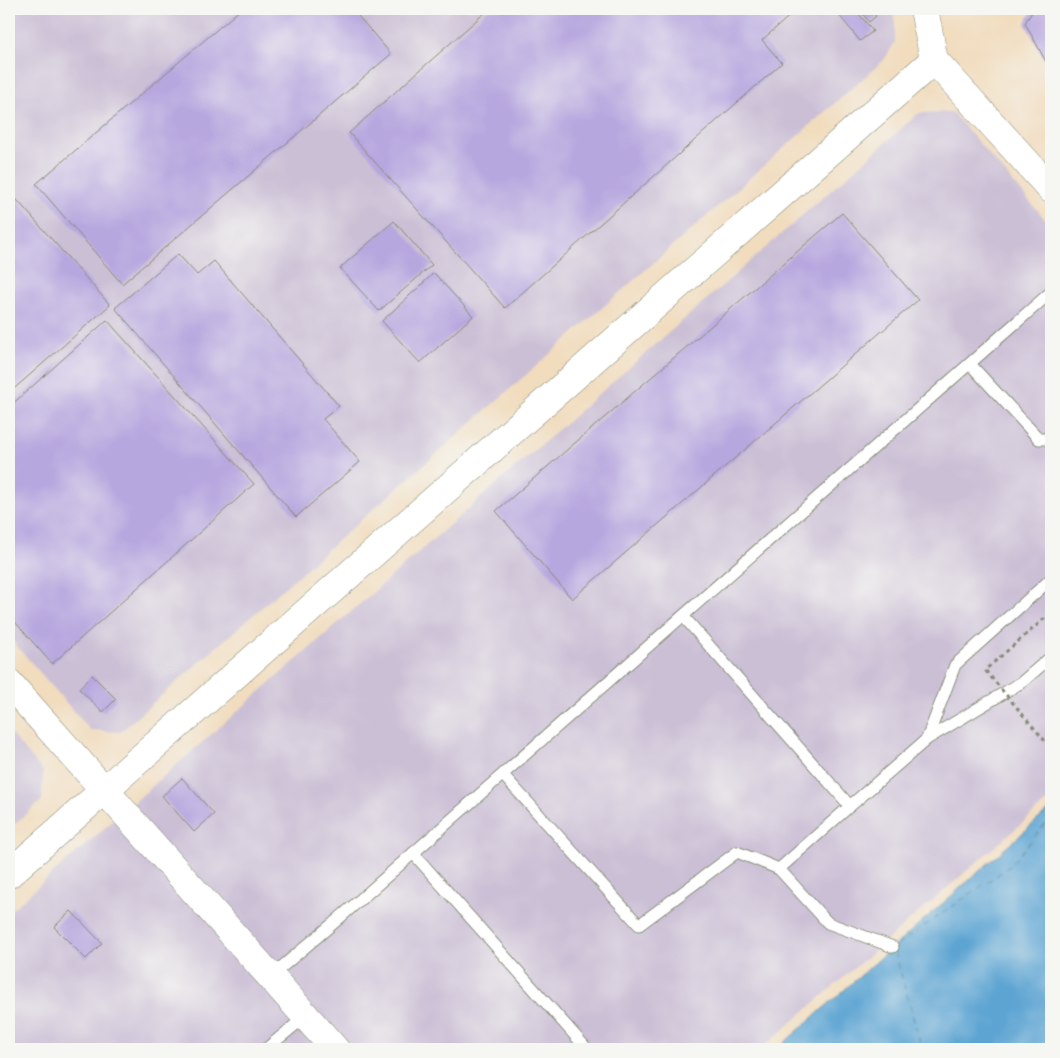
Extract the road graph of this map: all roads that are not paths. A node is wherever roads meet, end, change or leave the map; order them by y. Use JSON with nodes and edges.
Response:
{"nodes":[{"id":1,"x":924,"y":9,"type":"edge"},
{"id":2,"x":934,"y":60,"type":"junction"},
{"id":3,"x":1051,"y":189,"type":"edge"},
{"id":4,"x":1051,"y":292,"type":"edge"},
{"id":5,"x":970,"y":364,"type":"junction"},
{"id":6,"x":1051,"y":440,"type":"edge"},
{"id":7,"x":1051,"y":579,"type":"edge"},
{"id":8,"x":683,"y":616,"type":"junction"},
{"id":9,"x":1051,"y":657,"type":"edge"},
{"id":10,"x":9,"y":683,"type":"edge"},
{"id":11,"x":927,"y":739,"type":"junction"},
{"id":12,"x":502,"y":774,"type":"junction"},
{"id":13,"x":104,"y":790,"type":"junction"},
{"id":14,"x":850,"y":806,"type":"junction"},
{"id":15,"x":413,"y":853,"type":"junction"},
{"id":16,"x":779,"y":869,"type":"junction"},
{"id":17,"x":9,"y":874,"type":"edge"},
{"id":18,"x":894,"y":947,"type":"dead end"},
{"id":19,"x":271,"y":976,"type":"junction"},
{"id":20,"x":306,"y":1016,"type":"junction"},
{"id":21,"x":266,"y":1049,"type":"edge"},
{"id":22,"x":335,"y":1049,"type":"edge"},
{"id":23,"x":587,"y":1049,"type":"edge"}],
"edges":[{"from":1,"to":2,"type":"street"},
{"from":2,"to":3,"type":"street"},
{"from":2,"to":13,"type":"street"},
{"from":4,"to":5,"type":"lane"},
{"from":5,"to":6,"type":"lane"},
{"from":5,"to":8,"type":"lane"},
{"from":7,"to":11,"type":"lane"},
{"from":8,"to":12,"type":"lane"},
{"from":8,"to":14,"type":"lane"},
{"from":9,"to":11,"type":"lane"},
{"from":10,"to":13,"type":"street"},
{"from":11,"to":14,"type":"lane"},
{"from":12,"to":15,"type":"lane"},
{"from":12,"to":16,"type":"lane"},
{"from":13,"to":17,"type":"street"},
{"from":13,"to":19,"type":"street"},
{"from":14,"to":16,"type":"lane"},
{"from":15,"to":19,"type":"lane"},
{"from":15,"to":23,"type":"lane"},
{"from":16,"to":18,"type":"lane"},
{"from":19,"to":20,"type":"street"},
{"from":20,"to":21,"type":"lane"},
{"from":20,"to":22,"type":"street"}]}
